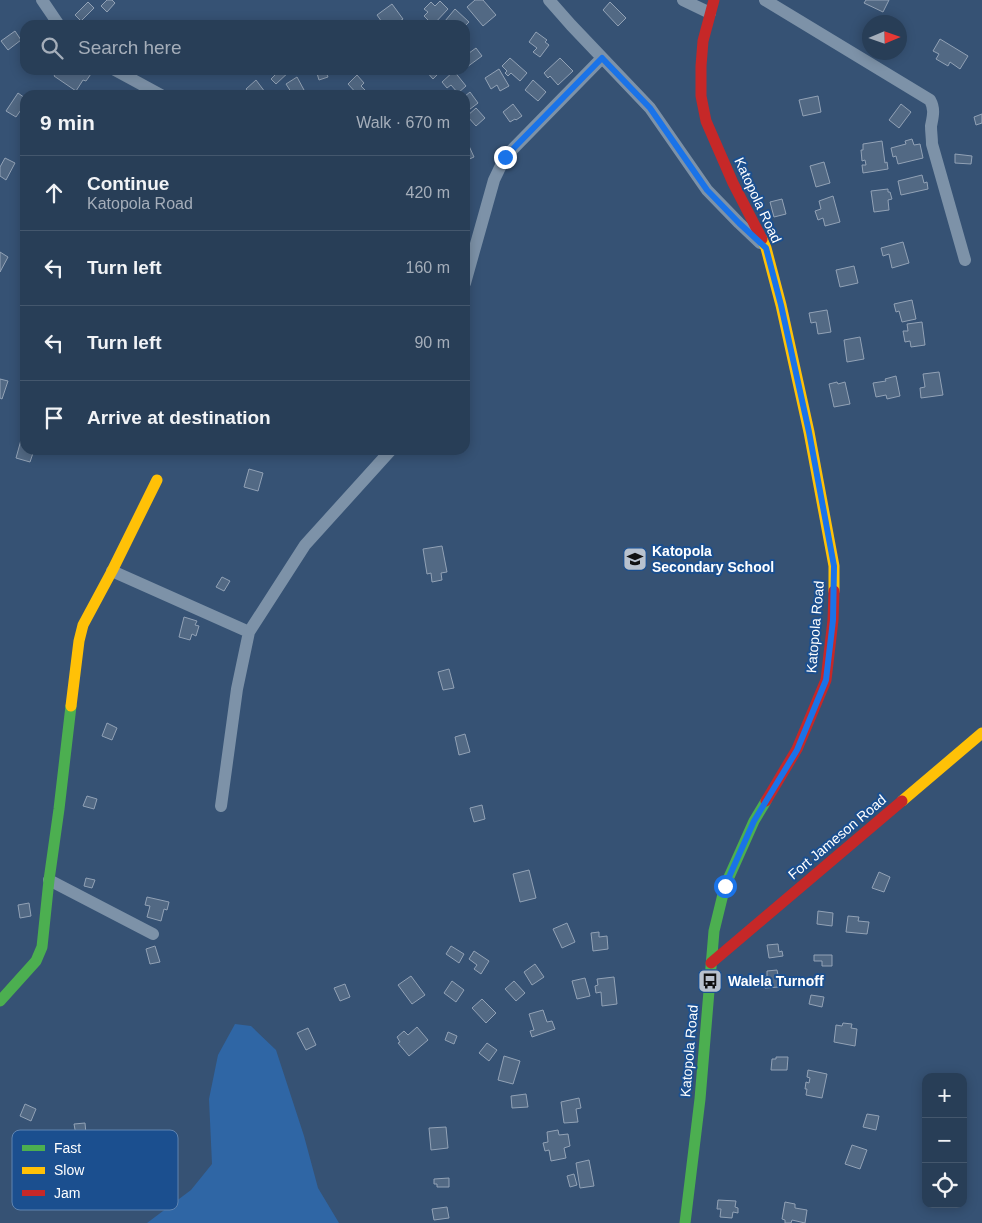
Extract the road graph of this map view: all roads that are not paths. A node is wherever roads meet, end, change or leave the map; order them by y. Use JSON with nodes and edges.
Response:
{"nodes":[{"id":1,"x":42,"y":0,"type":"edge"},
{"id":2,"x":549,"y":0,"type":"edge"},
{"id":3,"x":682,"y":0,"type":"edge"},
{"id":4,"x":714,"y":0,"type":"edge"},
{"id":5,"x":765,"y":0,"type":"edge"},
{"id":6,"x":710,"y":13,"type":"junction"},
{"id":7,"x":56,"y":20,"type":"edge"},
{"id":8,"x":602,"y":58,"type":"junction"},
{"id":9,"x":124,"y":75,"type":"edge"},
{"id":10,"x":152,"y":90,"type":"edge"},
{"id":11,"x":766,"y":248,"type":"junction"},
{"id":12,"x":965,"y":260,"type":"dead end"},
{"id":13,"x":470,"y":265,"type":"edge"},
{"id":14,"x":386,"y":455,"type":"edge"},
{"id":15,"x":157,"y":480,"type":"dead end"},
{"id":16,"x":112,"y":571,"type":"junction"},
{"id":17,"x":249,"y":632,"type":"junction"},
{"id":18,"x":982,"y":733,"type":"edge"},
{"id":19,"x":221,"y":806,"type":"dead end"},
{"id":20,"x":49,"y":880,"type":"junction"},
{"id":21,"x":153,"y":934,"type":"dead end"},
{"id":22,"x":711,"y":963,"type":"junction"},
{"id":23,"x":0,"y":1001,"type":"edge"},
{"id":24,"x":685,"y":1223,"type":"edge"}],
"edges":[{"from":1,"to":7,"type":"street"},
{"from":2,"to":8,"type":"street"},
{"from":3,"to":6,"type":"street"},
{"from":4,"to":6,"type":"street","name":"Katopola Road"},
{"from":5,"to":12,"type":"street"},
{"from":6,"to":11,"type":"street","name":"Katopola Road"},
{"from":8,"to":11,"type":"street"},
{"from":8,"to":13,"type":"street"},
{"from":9,"to":10,"type":"street"},
{"from":11,"to":22,"type":"street","name":"Katopola Road"},
{"from":14,"to":17,"type":"street"},
{"from":15,"to":16,"type":"street"},
{"from":16,"to":17,"type":"street"},
{"from":16,"to":20,"type":"street"},
{"from":17,"to":19,"type":"street"},
{"from":18,"to":22,"type":"street","name":"Fort Jameson Road"},
{"from":20,"to":21,"type":"street"},
{"from":20,"to":23,"type":"street"},
{"from":22,"to":24,"type":"street","name":"Katopola Road"}]}
